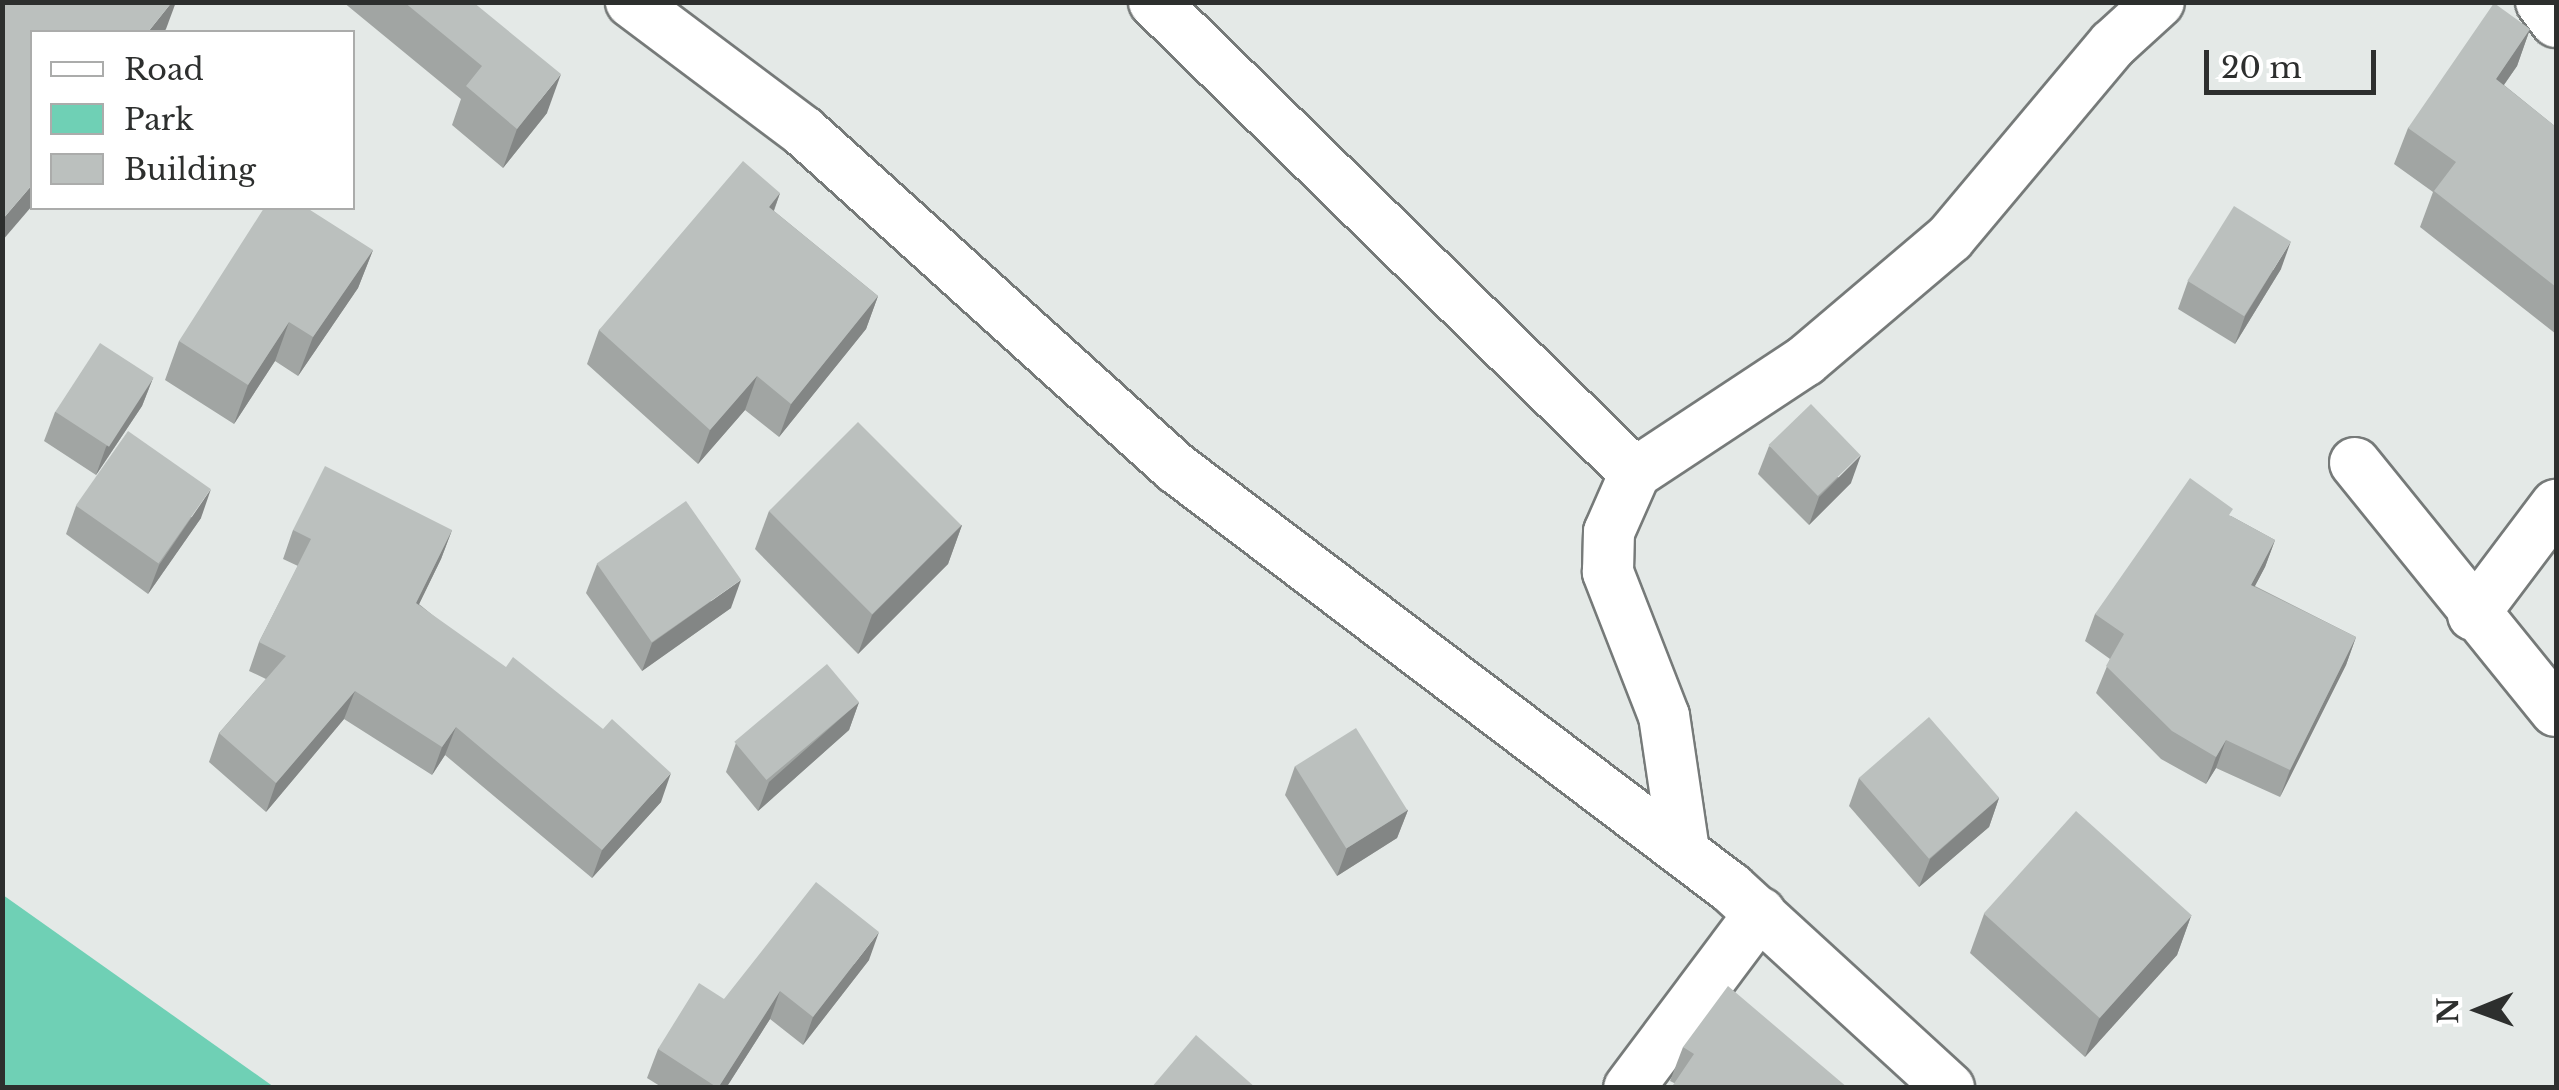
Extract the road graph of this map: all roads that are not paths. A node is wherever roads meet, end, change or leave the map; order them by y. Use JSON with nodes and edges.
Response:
{"nodes":[{"id":1,"x":631,"y":2,"type":"edge"},
{"id":2,"x":1154,"y":2,"type":"edge"},
{"id":3,"x":2159,"y":2,"type":"edge"},
{"id":4,"x":2541,"y":2,"type":"edge"},
{"id":5,"x":2556,"y":22,"type":"edge"},
{"id":6,"x":2355,"y":463,"type":"dead end"},
{"id":7,"x":1635,"y":474,"type":"junction"},
{"id":8,"x":2556,"y":505,"type":"edge"},
{"id":9,"x":2473,"y":616,"type":"junction"},
{"id":10,"x":2556,"y":711,"type":"edge"},
{"id":11,"x":1684,"y":851,"type":"junction"},
{"id":12,"x":1760,"y":913,"type":"junction"},
{"id":13,"x":1630,"y":1088,"type":"edge"},
{"id":14,"x":1949,"y":1088,"type":"edge"}],
"edges":[{"from":1,"to":11,"type":"street"},
{"from":2,"to":7,"type":"street"},
{"from":3,"to":7,"type":"street"},
{"from":4,"to":5,"type":"street"},
{"from":6,"to":9,"type":"street"},
{"from":7,"to":11,"type":"street"},
{"from":8,"to":9,"type":"street"},
{"from":9,"to":10,"type":"street"},
{"from":11,"to":12,"type":"street"},
{"from":12,"to":13,"type":"street"},
{"from":12,"to":14,"type":"street"}]}
